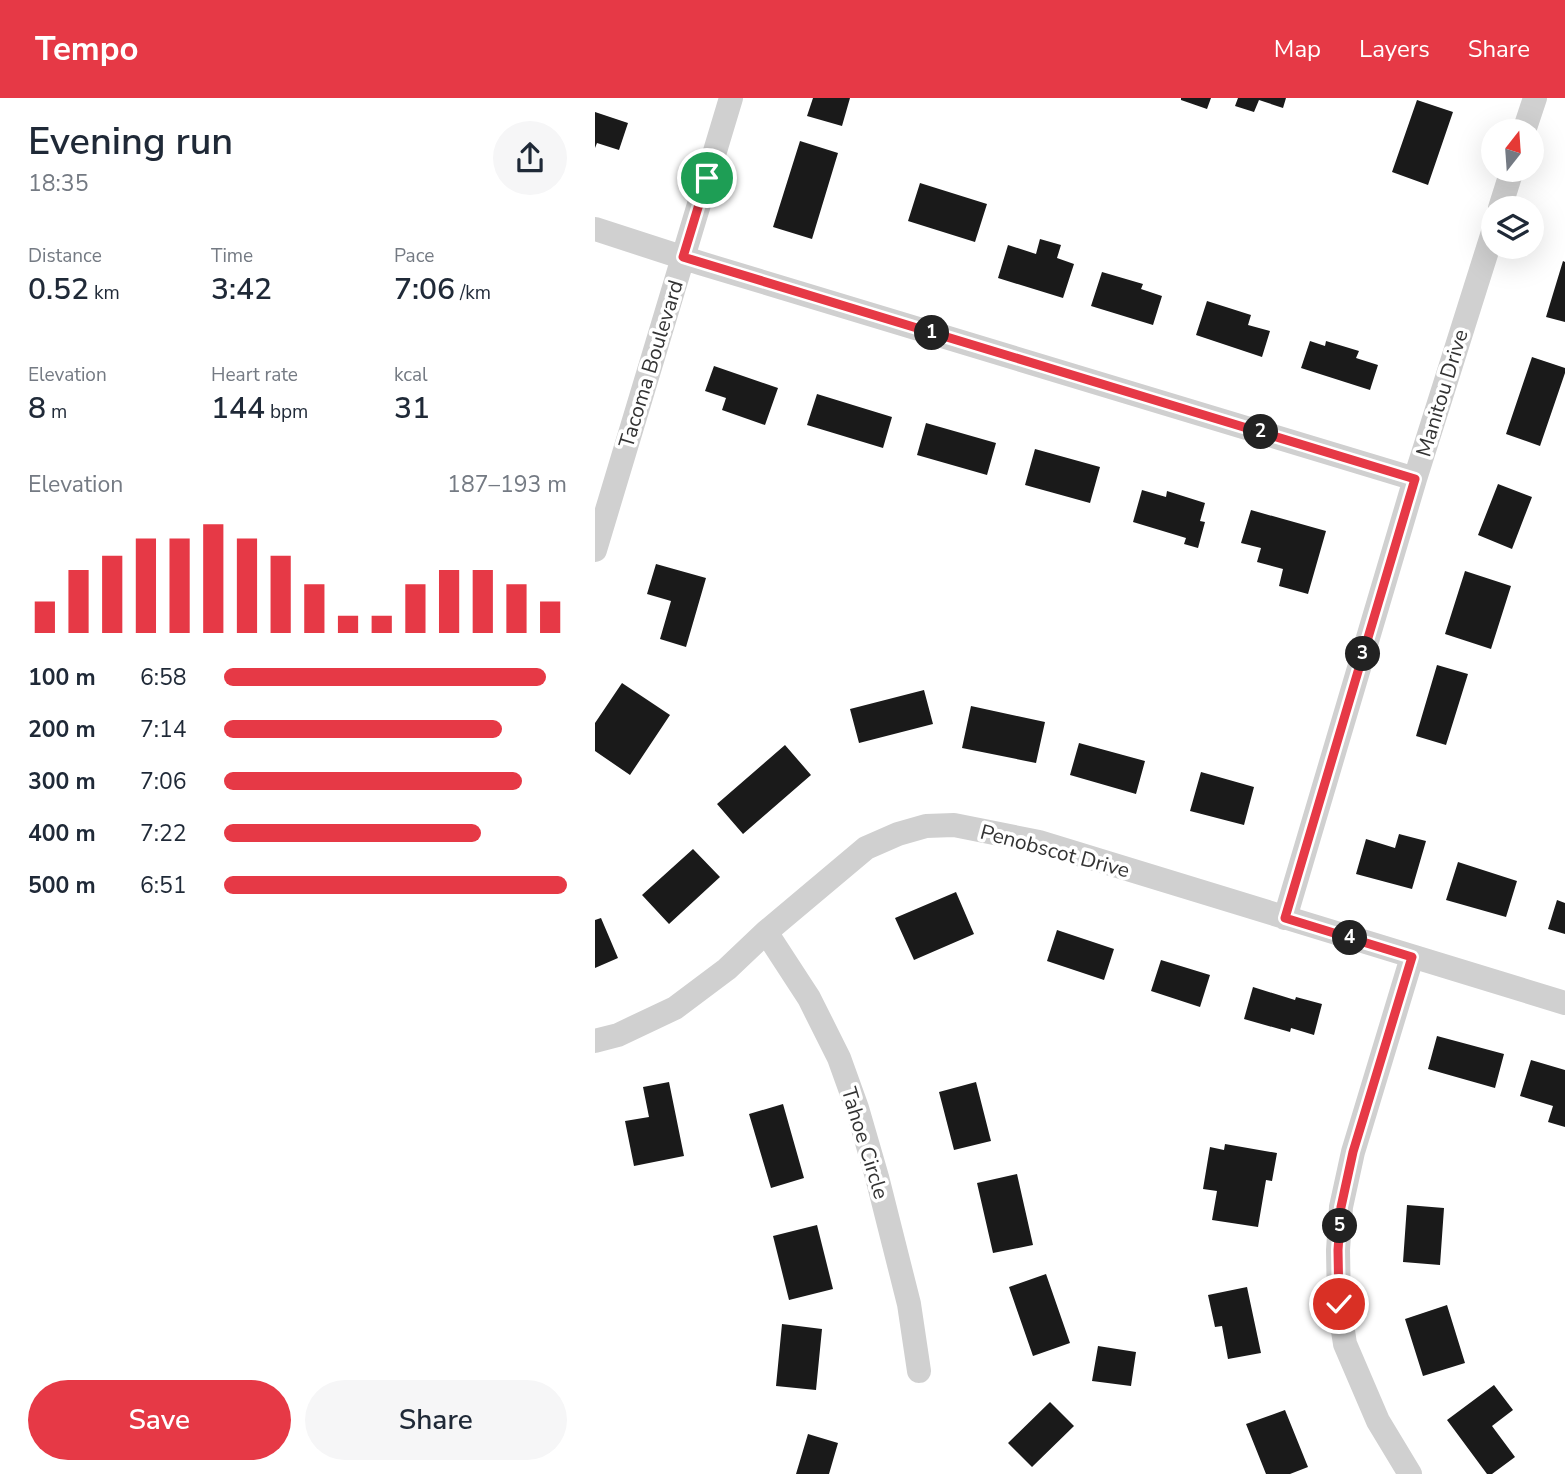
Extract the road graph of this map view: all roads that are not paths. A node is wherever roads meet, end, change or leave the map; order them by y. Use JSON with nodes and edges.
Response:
{"nodes":[{"id":1,"x":731,"y":98,"type":"edge"},
{"id":2,"x":1535,"y":98,"type":"edge"},
{"id":3,"x":1528,"y":119,"type":"edge"},
{"id":4,"x":595,"y":229,"type":"edge"},
{"id":5,"x":683,"y":257,"type":"junction"},
{"id":6,"x":1484,"y":259,"type":"edge"},
{"id":7,"x":1415,"y":479,"type":"junction"},
{"id":8,"x":595,"y":550,"type":"edge"},
{"id":9,"x":1285,"y":918,"type":"junction"},
{"id":10,"x":766,"y":932,"type":"junction"},
{"id":11,"x":1412,"y":957,"type":"junction"},
{"id":12,"x":1565,"y":1003,"type":"edge"},
{"id":13,"x":595,"y":1041,"type":"edge"},
{"id":14,"x":919,"y":1371,"type":"dead end"},
{"id":15,"x":1410,"y":1474,"type":"edge"}],
"edges":[{"from":1,"to":5,"type":"street","name":"Tacoma Boulevard"},
{"from":2,"to":3,"type":"street"},
{"from":4,"to":5,"type":"street"},
{"from":5,"to":7,"type":"street"},
{"from":5,"to":8,"type":"street","name":"Tacoma Boulevard"},
{"from":6,"to":7,"type":"street","name":"Manitou Drive"},
{"from":7,"to":9,"type":"street","name":"Manitou Drive"},
{"from":9,"to":10,"type":"street","name":"Penobscot Drive"},
{"from":9,"to":11,"type":"street","name":"Penobscot Drive"},
{"from":10,"to":13,"type":"street","name":"Penobscot Drive"},
{"from":10,"to":14,"type":"street","name":"Tahoe Circle"},
{"from":11,"to":12,"type":"street","name":"Penobscot Drive"},
{"from":11,"to":15,"type":"street"}]}
